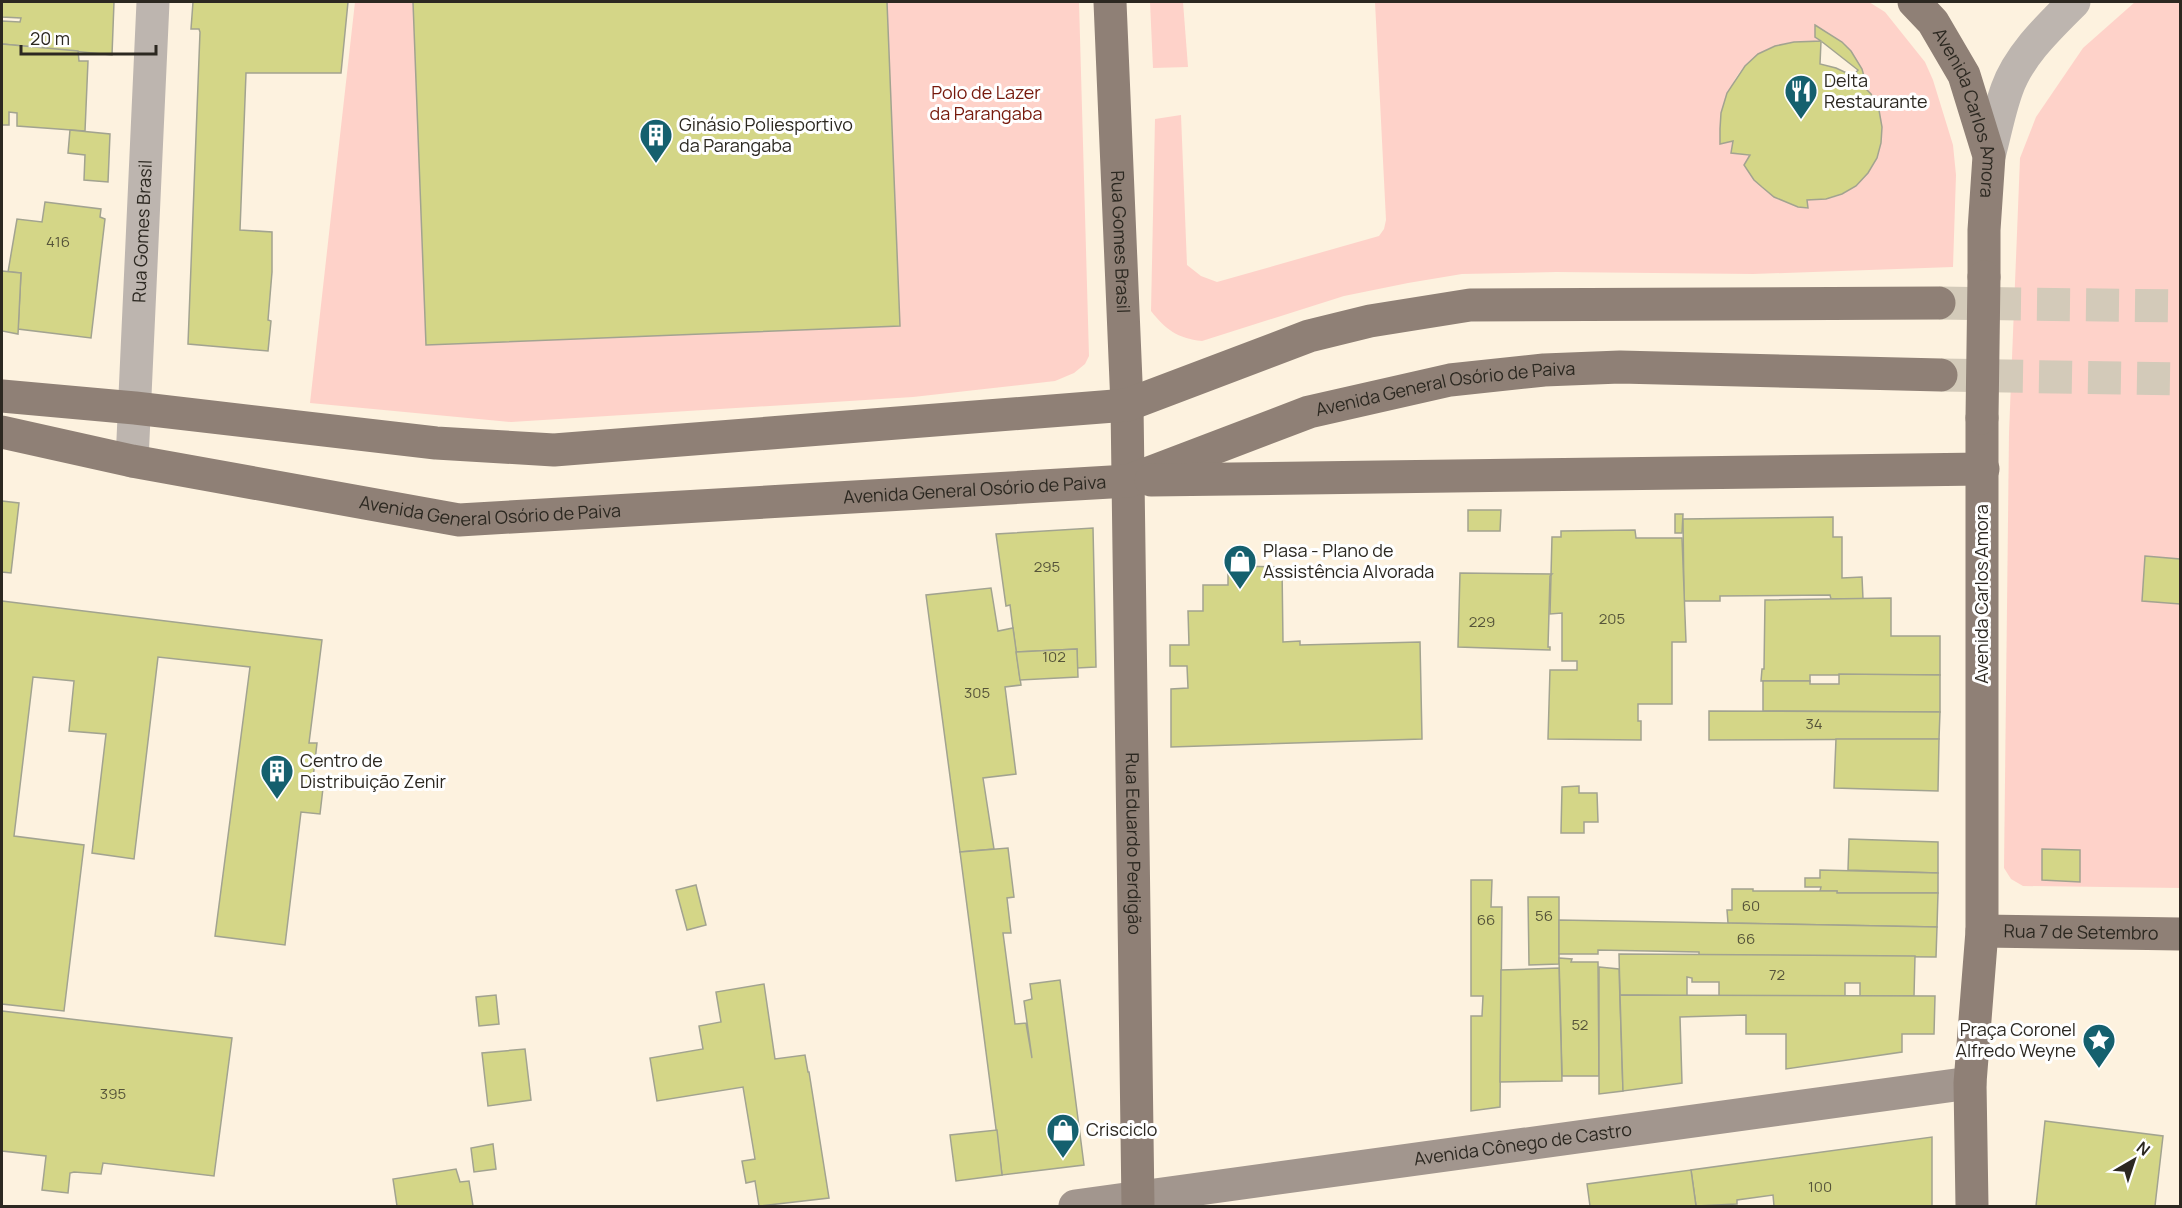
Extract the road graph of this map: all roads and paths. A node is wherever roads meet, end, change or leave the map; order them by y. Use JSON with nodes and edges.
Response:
{"nodes":[{"id":1,"x":153,"y":2,"type":"edge"},
{"id":2,"x":1110,"y":2,"type":"edge"},
{"id":3,"x":1914,"y":2,"type":"edge"},
{"id":4,"x":2074,"y":2,"type":"edge"},
{"id":5,"x":1989,"y":156,"type":"junction"},
{"id":6,"x":1939,"y":303,"type":"tunnel mouth"},
{"id":7,"x":1941,"y":375,"type":"tunnel mouth"},
{"id":8,"x":2,"y":396,"type":"edge"},
{"id":9,"x":1127,"y":405,"type":"junction"},
{"id":10,"x":135,"y":408,"type":"junction"},
{"id":11,"x":2,"y":432,"type":"edge"},
{"id":12,"x":132,"y":461,"type":"junction"},
{"id":13,"x":1983,"y":469,"type":"junction"},
{"id":14,"x":1128,"y":481,"type":"junction"},
{"id":15,"x":1982,"y":932,"type":"junction"},
{"id":16,"x":2181,"y":934,"type":"edge"},
{"id":17,"x":1970,"y":1083,"type":"junction"},
{"id":18,"x":1138,"y":1203,"type":"edge"},
{"id":19,"x":1075,"y":1206,"type":"edge"},
{"id":20,"x":1972,"y":1206,"type":"edge"}],
"edges":[{"from":1,"to":10,"type":"street","name":"Rua Gomes Brasil"},
{"from":2,"to":9,"type":"main road","name":"Rua Gomes Brasil"},
{"from":3,"to":5,"type":"main road","name":"Avenida Carlos Amora"},
{"from":4,"to":5,"type":"street"},
{"from":5,"to":13,"type":"main road","name":"Avenida Carlos Amora","bridge":true},
{"from":6,"to":9,"type":"main road"},
{"from":7,"to":14,"type":"main road","name":"Avenida General Osório de Paiva"},
{"from":8,"to":10,"type":"main road"},
{"from":9,"to":10,"type":"main road"},
{"from":9,"to":14,"type":"main road","name":"Rua Gomes Brasil"},
{"from":10,"to":12,"type":"street","name":"Rua Gomes Brasil"},
{"from":11,"to":12,"type":"main road","name":"Avenida General Osório de Paiva"},
{"from":12,"to":14,"type":"main road","name":"Avenida General Osório de Paiva"},
{"from":13,"to":14,"type":"main road"},
{"from":13,"to":15,"type":"main road","name":"Avenida Carlos Amora"},
{"from":14,"to":18,"type":"main road","name":"Rua Eduardo Perdigão"},
{"from":15,"to":16,"type":"main road","name":"Rua 7 de Setembro"},
{"from":15,"to":17,"type":"main road","name":"Avenida Carlos Amora"},
{"from":17,"to":18,"type":"main road","name":"Avenida Cônego de Castro"},
{"from":17,"to":20,"type":"main road","name":"Avenida Carlos Amora"},
{"from":18,"to":19,"type":"main road","name":"Avenida Cônego de Castro"}]}
